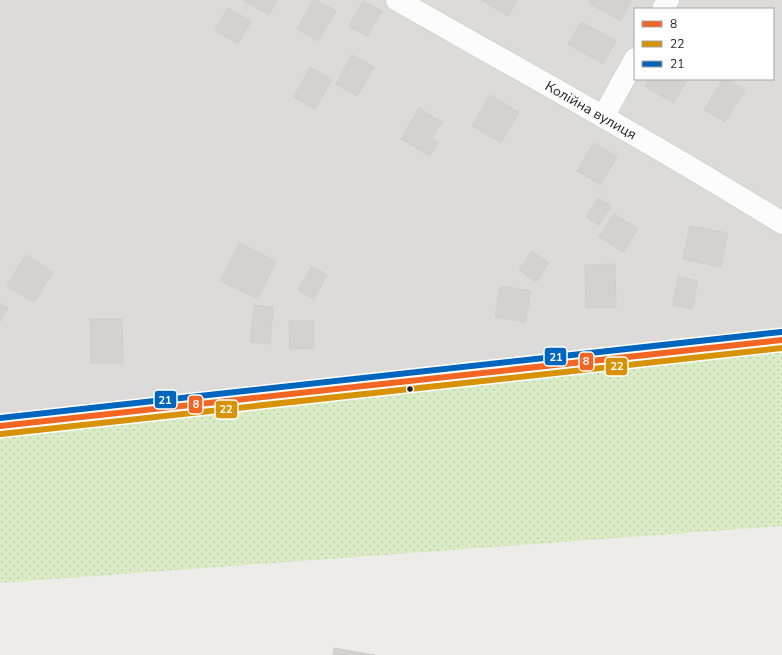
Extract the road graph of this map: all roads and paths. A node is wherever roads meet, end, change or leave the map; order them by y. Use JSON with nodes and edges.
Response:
{"nodes":[{"id":1,"x":397,"y":0,"type":"edge"},
{"id":2,"x":634,"y":61,"type":"edge"},
{"id":3,"x":603,"y":117,"type":"junction"},
{"id":4,"x":782,"y":223,"type":"edge"},
{"id":5,"x":782,"y":340,"type":"edge"},
{"id":6,"x":0,"y":426,"type":"edge"}],
"edges":[{"from":1,"to":3,"type":"street","name":"Колійна вулиця"},
{"from":2,"to":3,"type":"street"},
{"from":3,"to":4,"type":"street","name":"Колійна вулиця"},
{"from":5,"to":6,"type":"main road"}]}
